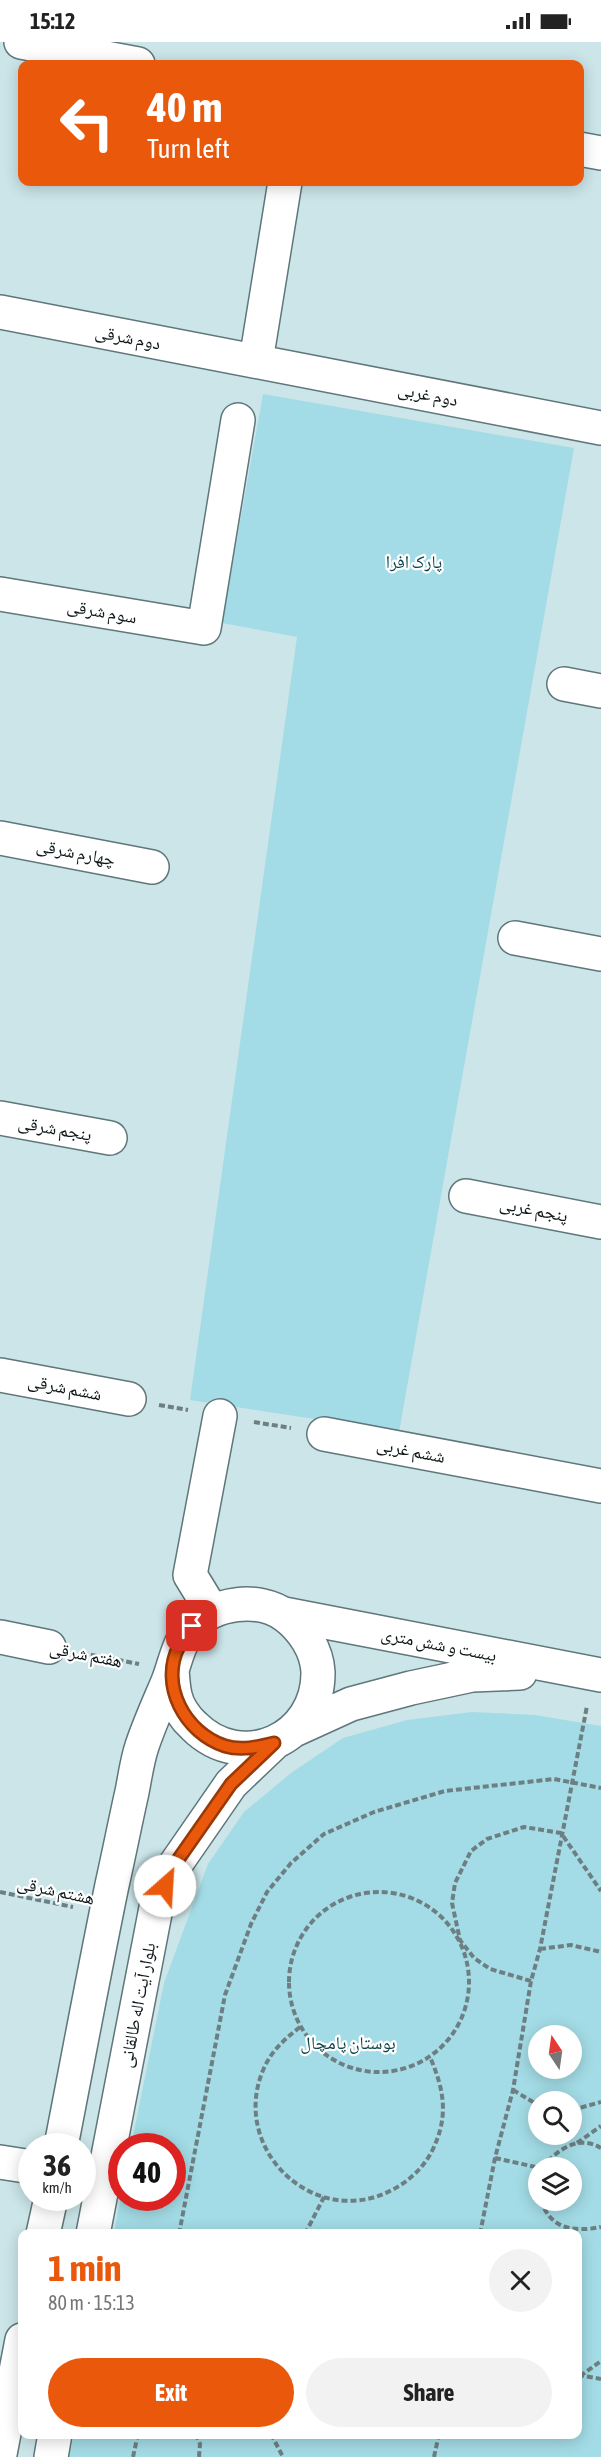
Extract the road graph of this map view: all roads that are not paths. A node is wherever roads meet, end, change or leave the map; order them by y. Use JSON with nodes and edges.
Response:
{"nodes":[{"id":1,"x":21,"y":42,"type":"edge"},
{"id":2,"x":117,"y":60,"type":"edge"},
{"id":3,"x":584,"y":150,"type":"edge"},
{"id":4,"x":601,"y":153,"type":"edge"},
{"id":5,"x":284,"y":186,"type":"edge"},
{"id":6,"x":0,"y":312,"type":"edge"},
{"id":7,"x":256,"y":361,"type":"junction"},
{"id":8,"x":238,"y":420,"type":"dead end"},
{"id":9,"x":601,"y":428,"type":"edge"},
{"id":10,"x":0,"y":594,"type":"edge"},
{"id":11,"x":564,"y":684,"type":"dead end"},
{"id":12,"x":601,"y":691,"type":"edge"},
{"id":13,"x":0,"y":838,"type":"edge"},
{"id":14,"x":152,"y":867,"type":"dead end"},
{"id":15,"x":515,"y":938,"type":"dead end"},
{"id":16,"x":601,"y":954,"type":"edge"},
{"id":17,"x":0,"y":1118,"type":"edge"},
{"id":18,"x":110,"y":1138,"type":"dead end"},
{"id":19,"x":466,"y":1196,"type":"dead end"},
{"id":20,"x":601,"y":1222,"type":"edge"},
{"id":21,"x":0,"y":1375,"type":"edge"},
{"id":22,"x":129,"y":1399,"type":"road end"},
{"id":23,"x":220,"y":1416,"type":"road end"},
{"id":24,"x":324,"y":1434,"type":"road end"},
{"id":25,"x":601,"y":1486,"type":"edge"},
{"id":26,"x":212,"y":1611,"type":"junction"},
{"id":27,"x":284,"y":1614,"type":"junction"},
{"id":28,"x":0,"y":1637,"type":"edge"},
{"id":29,"x":49,"y":1647,"type":"road end"},
{"id":30,"x":172,"y":1671,"type":"junction"},
{"id":31,"x":597,"y":1674,"type":"edge"},
{"id":32,"x":284,"y":1736,"type":"junction"},
{"id":33,"x":63,"y":2133,"type":"edge"},
{"id":34,"x":0,"y":2162,"type":"edge"},
{"id":35,"x":18,"y":2165,"type":"edge"},
{"id":36,"x":48,"y":2211,"type":"edge"},
{"id":37,"x":45,"y":2229,"type":"edge"},
{"id":38,"x":94,"y":2229,"type":"edge"},
{"id":39,"x":18,"y":2361,"type":"edge"},
{"id":40,"x":54,"y":2439,"type":"edge"},
{"id":41,"x":0,"y":2454,"type":"edge"},
{"id":42,"x":51,"y":2457,"type":"edge"}],
"edges":[{"from":1,"to":2,"type":"street"},
{"from":3,"to":4,"type":"street"},
{"from":5,"to":7,"type":"street"},
{"from":6,"to":7,"type":"street","name":"دوم شرقی"},
{"from":7,"to":9,"type":"street","name":"دوم غربی"},
{"from":8,"to":10,"type":"street","name":"سوم شرقی"},
{"from":11,"to":12,"type":"street"},
{"from":13,"to":14,"type":"street","name":"چهارم شرقی"},
{"from":15,"to":16,"type":"street"},
{"from":17,"to":18,"type":"street","name":"پنجم شرقی"},
{"from":19,"to":20,"type":"street","name":"پنجم غربی"},
{"from":21,"to":22,"type":"street","name":"ششم شرقی"},
{"from":23,"to":26,"type":"street"},
{"from":24,"to":25,"type":"street","name":"ششم غربی"},
{"from":26,"to":27,"type":"street"},
{"from":26,"to":30,"type":"street"},
{"from":27,"to":31,"type":"street","name":"بیست و شش متری"},
{"from":27,"to":32,"type":"street"},
{"from":28,"to":29,"type":"street","name":"هفتم شرقی"},
{"from":30,"to":32,"type":"street"},
{"from":30,"to":33,"type":"street"},
{"from":31,"to":32,"type":"street","name":"بیست و شش متری"},
{"from":32,"to":38,"type":"street","name":"بلوار آیت اله طالقانی"},
{"from":34,"to":35,"type":"street"},
{"from":36,"to":37,"type":"street"},
{"from":39,"to":41,"type":"street"},
{"from":40,"to":42,"type":"street"}]}
